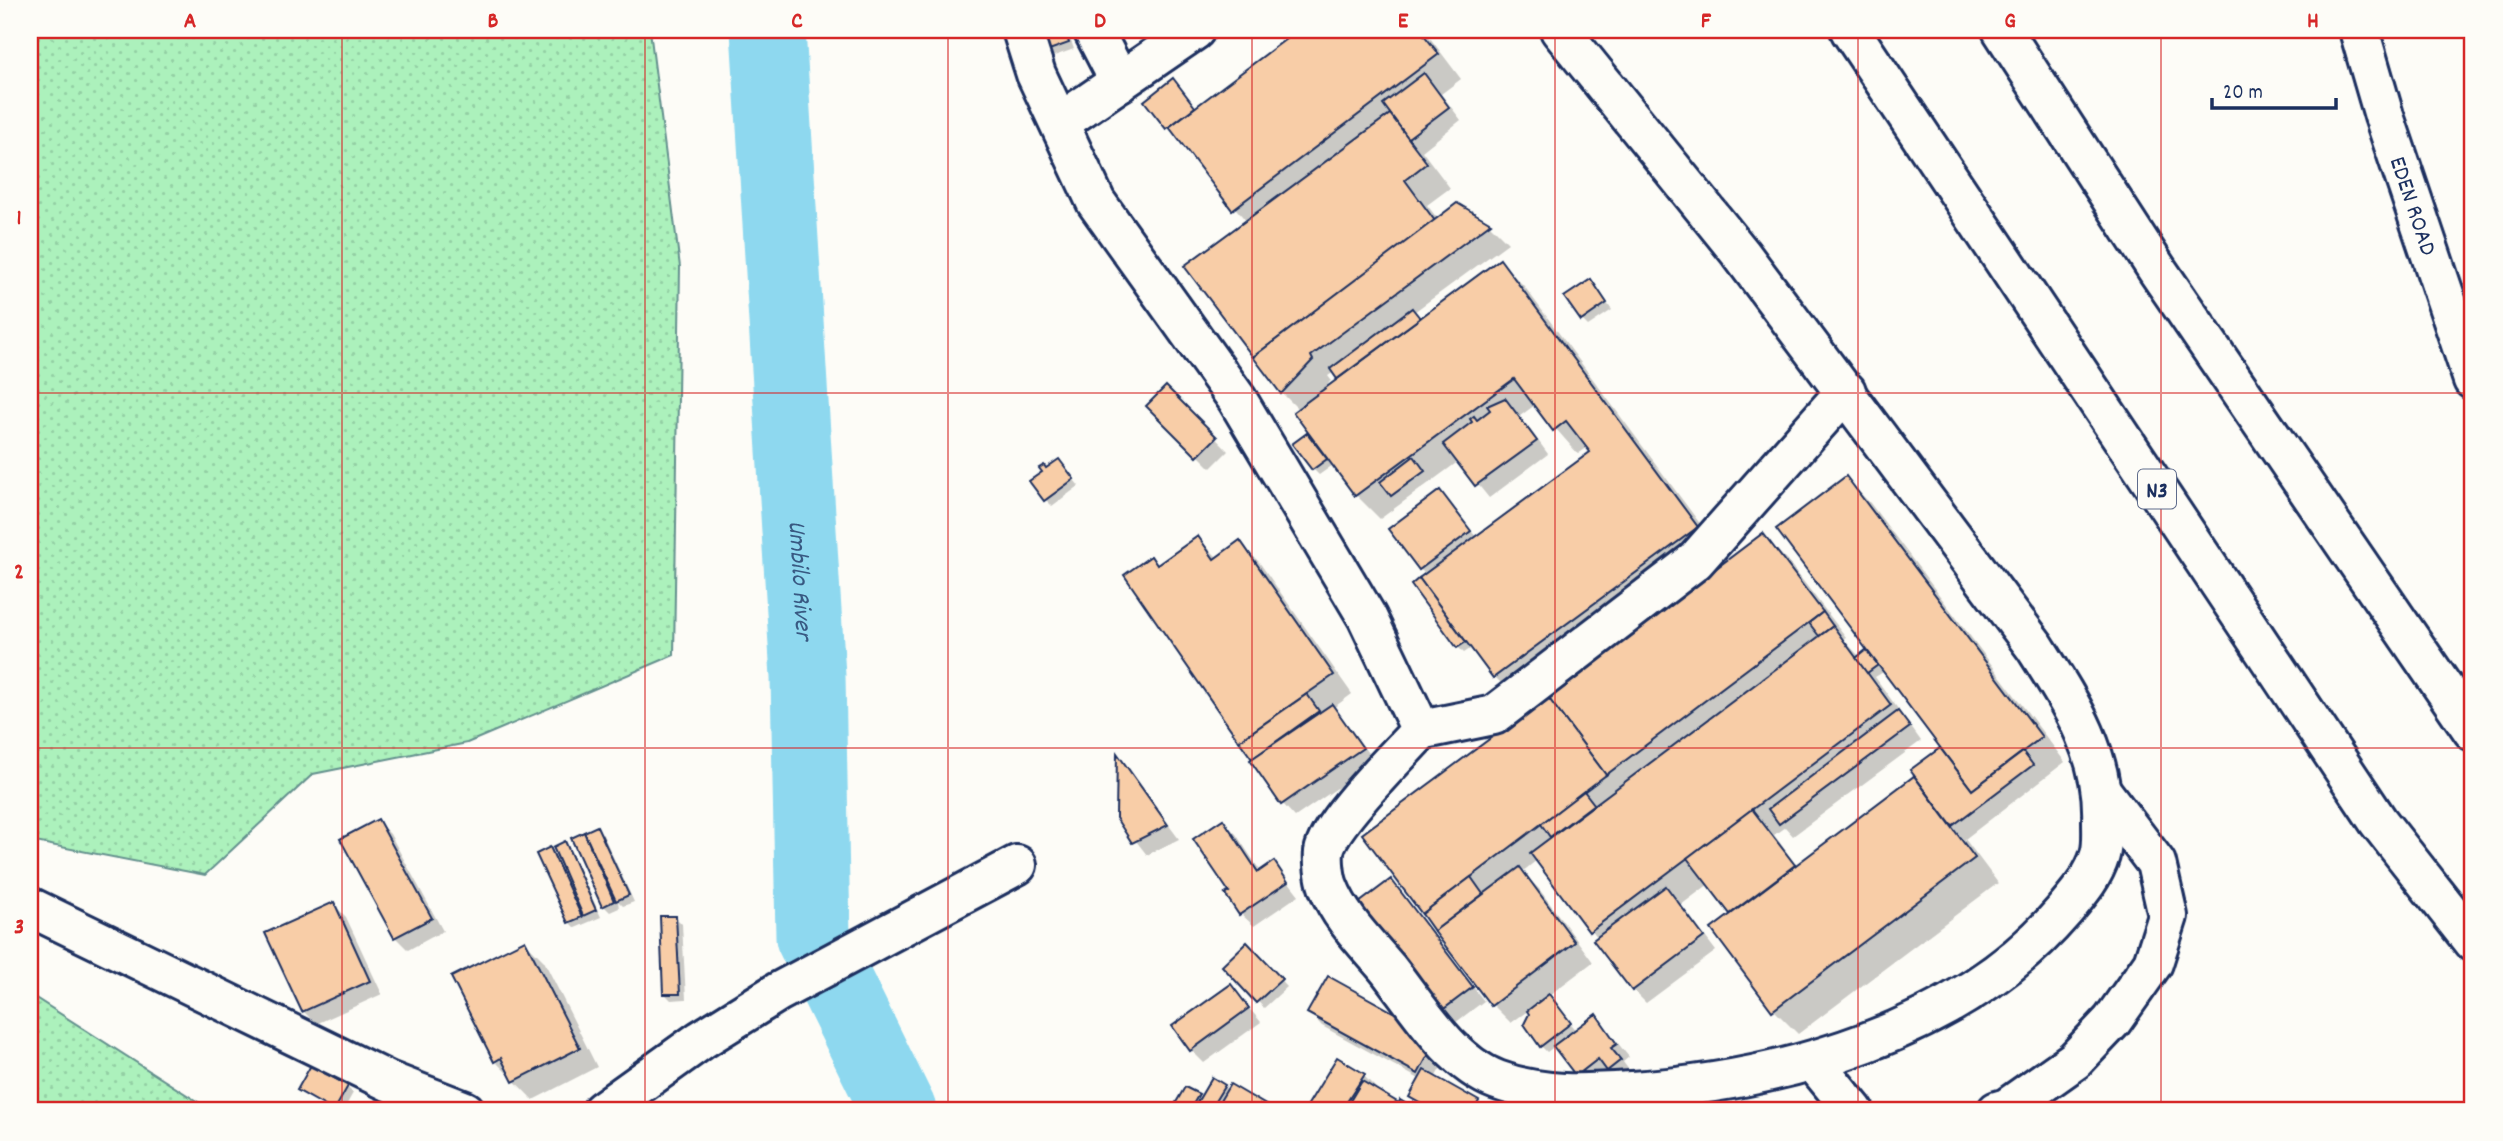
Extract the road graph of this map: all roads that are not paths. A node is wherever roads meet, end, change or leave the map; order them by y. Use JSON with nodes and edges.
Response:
{"nodes":[{"id":1,"x":1022,"y":30,"type":"edge"},
{"id":2,"x":1093,"y":30,"type":"edge"},
{"id":3,"x":1195,"y":30,"type":"edge"},
{"id":4,"x":1560,"y":30,"type":"edge"},
{"id":5,"x":1850,"y":30,"type":"edge"},
{"id":6,"x":2002,"y":30,"type":"edge"},
{"id":7,"x":2359,"y":30,"type":"edge"},
{"id":8,"x":1119,"y":82,"type":"junction"},
{"id":9,"x":1061,"y":122,"type":"junction"},
{"id":10,"x":2473,"y":380,"type":"edge"},
{"id":11,"x":1846,"y":391,"type":"junction"},
{"id":12,"x":1421,"y":730,"type":"junction"},
{"id":13,"x":2473,"y":731,"type":"edge"},
{"id":14,"x":2103,"y":793,"type":"junction"},
{"id":15,"x":1017,"y":865,"type":"dead end"},
{"id":16,"x":30,"y":906,"type":"edge"},
{"id":17,"x":2473,"y":942,"type":"edge"},
{"id":18,"x":1812,"y":1061,"type":"junction"},
{"id":19,"x":465,"y":1111,"type":"edge"},
{"id":20,"x":602,"y":1111,"type":"edge"},
{"id":21,"x":1854,"y":1111,"type":"edge"},
{"id":22,"x":1997,"y":1111,"type":"edge"}],
"edges":[{"from":1,"to":9,"type":"main road"},
{"from":2,"to":8,"type":"main road"},
{"from":3,"to":8,"type":"main road"},
{"from":4,"to":11,"type":"main road"},
{"from":5,"to":17,"type":"main road","number":"N3"},
{"from":6,"to":13,"type":"main road"},
{"from":7,"to":10,"type":"main road","name":"EDEN ROAD"},
{"from":8,"to":9,"type":"main road"},
{"from":9,"to":12,"type":"main road"},
{"from":11,"to":12,"type":"main road"},
{"from":11,"to":14,"type":"main road"},
{"from":12,"to":18,"type":"main road"},
{"from":14,"to":18,"type":"main road"},
{"from":14,"to":22,"type":"main road"},
{"from":15,"to":20,"type":"main road"},
{"from":16,"to":19,"type":"main road"},
{"from":18,"to":21,"type":"main road"}]}
